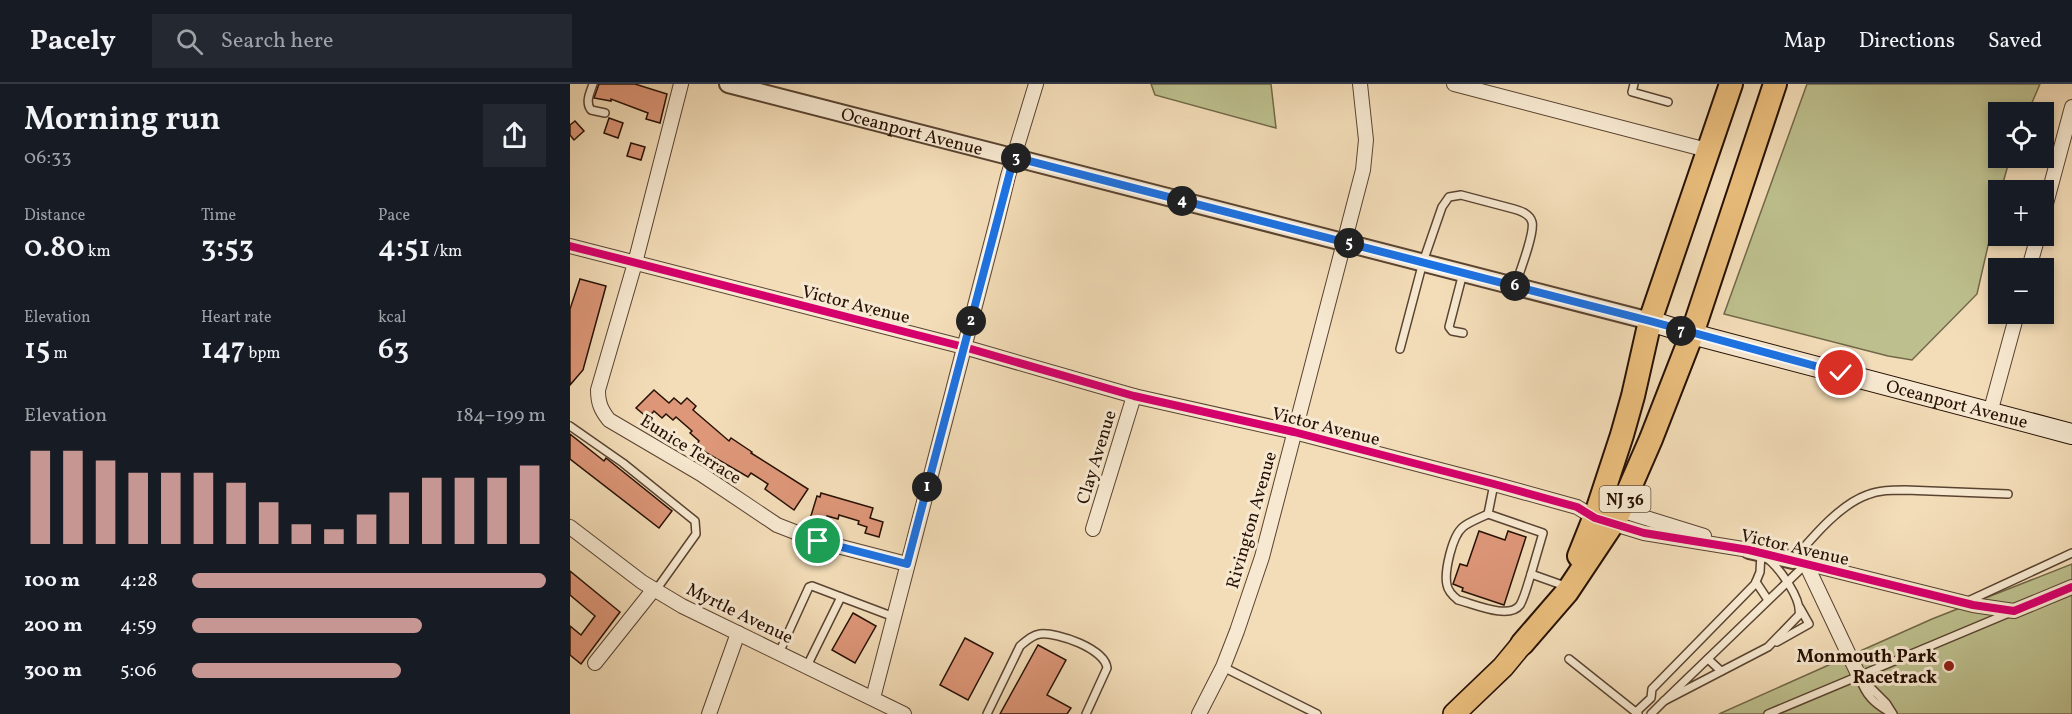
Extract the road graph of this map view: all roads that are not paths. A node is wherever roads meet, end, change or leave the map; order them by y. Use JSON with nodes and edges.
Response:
{"nodes":[{"id":1,"x":593,"y":84,"type":"edge"},
{"id":2,"x":681,"y":84,"type":"edge"},
{"id":3,"x":728,"y":84,"type":"edge"},
{"id":4,"x":1036,"y":84,"type":"edge"},
{"id":5,"x":1360,"y":84,"type":"edge"},
{"id":6,"x":1454,"y":84,"type":"edge"},
{"id":7,"x":1634,"y":84,"type":"edge"},
{"id":8,"x":1731,"y":84,"type":"edge"},
{"id":9,"x":1775,"y":84,"type":"edge"},
{"id":10,"x":1668,"y":102,"type":"dead end"},
{"id":11,"x":2072,"y":107,"type":"edge"},
{"id":12,"x":605,"y":113,"type":"dead end"},
{"id":13,"x":2068,"y":138,"type":"edge"},
{"id":14,"x":1707,"y":150,"type":"junction"},
{"id":15,"x":1014,"y":157,"type":"junction"},
{"id":16,"x":2054,"y":181,"type":"edge"},
{"id":17,"x":1344,"y":242,"type":"junction"},
{"id":18,"x":571,"y":250,"type":"edge"},
{"id":19,"x":1423,"y":262,"type":"junction"},
{"id":20,"x":635,"y":263,"type":"junction"},
{"id":21,"x":1463,"y":273,"type":"junction"},
{"id":22,"x":1515,"y":286,"type":"junction"},
{"id":23,"x":1650,"y":321,"type":"junction"},
{"id":24,"x":2014,"y":324,"type":"edge"},
{"id":25,"x":1463,"y":333,"type":"dead end"},
{"id":26,"x":1692,"y":334,"type":"junction"},
{"id":27,"x":964,"y":347,"type":"junction"},
{"id":28,"x":1400,"y":349,"type":"dead end"},
{"id":29,"x":1134,"y":396,"type":"junction"},
{"id":30,"x":1990,"y":413,"type":"junction"},
{"id":31,"x":570,"y":426,"type":"edge"},
{"id":32,"x":1294,"y":432,"type":"junction"},
{"id":33,"x":2072,"y":434,"type":"edge"},
{"id":34,"x":1494,"y":484,"type":"junction"},
{"id":35,"x":2008,"y":494,"type":"dead end"},
{"id":36,"x":1601,"y":512,"type":"junction"},
{"id":37,"x":1488,"y":514,"type":"junction"},
{"id":38,"x":570,"y":527,"type":"edge"},
{"id":39,"x":1093,"y":529,"type":"dead end"},
{"id":40,"x":1755,"y":552,"type":"junction"},
{"id":41,"x":2072,"y":553,"type":"edge"},
{"id":42,"x":907,"y":564,"type":"junction"},
{"id":43,"x":1798,"y":566,"type":"junction"},
{"id":44,"x":1531,"y":574,"type":"junction"},
{"id":45,"x":1756,"y":582,"type":"junction"},
{"id":46,"x":1787,"y":582,"type":"junction"},
{"id":47,"x":1562,"y":585,"type":"junction"},
{"id":48,"x":2072,"y":587,"type":"edge"},
{"id":49,"x":655,"y":590,"type":"junction"},
{"id":50,"x":841,"y":597,"type":"junction"},
{"id":51,"x":1768,"y":600,"type":"junction"},
{"id":52,"x":1964,"y":603,"type":"junction"},
{"id":53,"x":1800,"y":608,"type":"junction"},
{"id":54,"x":2014,"y":611,"type":"junction"},
{"id":55,"x":894,"y":617,"type":"junction"},
{"id":56,"x":738,"y":633,"type":"junction"},
{"id":57,"x":1522,"y":644,"type":"junction"},
{"id":58,"x":1768,"y":646,"type":"junction"},
{"id":59,"x":779,"y":653,"type":"junction"},
{"id":60,"x":1569,"y":659,"type":"dead end"},
{"id":61,"x":1708,"y":659,"type":"junction"},
{"id":62,"x":595,"y":663,"type":"dead end"},
{"id":63,"x":807,"y":666,"type":"junction"},
{"id":64,"x":1223,"y":667,"type":"junction"},
{"id":65,"x":1721,"y":671,"type":"junction"},
{"id":66,"x":1859,"y":676,"type":"junction"},
{"id":67,"x":873,"y":698,"type":"junction"},
{"id":68,"x":1652,"y":698,"type":"junction"},
{"id":69,"x":1662,"y":703,"type":"junction"},
{"id":70,"x":1890,"y":711,"type":"edge"},
{"id":71,"x":1637,"y":713,"type":"edge"},
{"id":72,"x":709,"y":714,"type":"edge"},
{"id":73,"x":904,"y":714,"type":"edge"},
{"id":74,"x":987,"y":714,"type":"edge"},
{"id":75,"x":1086,"y":714,"type":"edge"},
{"id":76,"x":1199,"y":714,"type":"edge"},
{"id":77,"x":1317,"y":714,"type":"edge"},
{"id":78,"x":1454,"y":714,"type":"edge"},
{"id":79,"x":1651,"y":714,"type":"edge"},
{"id":80,"x":1768,"y":714,"type":"edge"}],
"edges":[{"from":1,"to":12,"type":"lane"},
{"from":2,"to":20,"type":"street","name":"Eunice Terrace"},
{"from":3,"to":15,"type":"street","name":"Oceanport Avenue"},
{"from":4,"to":15,"type":"street"},
{"from":5,"to":17,"type":"street","name":"Rivington Avenue"},
{"from":6,"to":14,"type":"street"},
{"from":7,"to":10,"type":"lane"},
{"from":8,"to":14,"type":"highway","number":"NJ 36"},
{"from":9,"to":26,"type":"highway","number":"NJ 36"},
{"from":11,"to":13,"type":"street"},
{"from":13,"to":16,"type":"street"},
{"from":14,"to":23,"type":"highway","number":"NJ 36"},
{"from":15,"to":17,"type":"street","name":"Oceanport Avenue"},
{"from":15,"to":27,"type":"street"},
{"from":17,"to":19,"type":"street","name":"Oceanport Avenue"},
{"from":17,"to":32,"type":"street","name":"Rivington Avenue"},
{"from":18,"to":20,"type":"street","name":"Victor Avenue"},
{"from":19,"to":21,"type":"street","name":"Oceanport Avenue"},
{"from":19,"to":22,"type":"lane"},
{"from":19,"to":28,"type":"lane"},
{"from":20,"to":27,"type":"street","name":"Victor Avenue"},
{"from":20,"to":42,"type":"street","name":"Eunice Terrace"},
{"from":21,"to":22,"type":"street","name":"Oceanport Avenue"},
{"from":21,"to":25,"type":"lane"},
{"from":22,"to":23,"type":"street","name":"Oceanport Avenue"},
{"from":23,"to":26,"type":"main road","name":"Oceanport Avenue"},
{"from":23,"to":36,"type":"highway","number":"NJ 36"},
{"from":24,"to":30,"type":"street"},
{"from":26,"to":30,"type":"main road","name":"Oceanport Avenue"},
{"from":26,"to":36,"type":"highway","number":"NJ 36"},
{"from":27,"to":29,"type":"street","name":"Victor Avenue"},
{"from":27,"to":42,"type":"street"},
{"from":29,"to":32,"type":"street","name":"Victor Avenue"},
{"from":29,"to":39,"type":"street","name":"Clay Avenue"},
{"from":30,"to":33,"type":"main road","name":"Oceanport Avenue"},
{"from":31,"to":49,"type":"lane"},
{"from":32,"to":34,"type":"street","name":"Victor Avenue"},
{"from":32,"to":64,"type":"street","name":"Rivington Avenue"},
{"from":34,"to":36,"type":"street","name":"Victor Avenue"},
{"from":34,"to":37,"type":"lane"},
{"from":35,"to":43,"type":"lane"},
{"from":36,"to":40,"type":"street","name":"Victor Avenue"},
{"from":36,"to":47,"type":"highway","number":"NJ 36"},
{"from":36,"to":57,"type":"highway","number":"NJ 36"},
{"from":37,"to":44,"type":"lane"},
{"from":37,"to":44,"type":"lane"},
{"from":38,"to":49,"type":"street","name":"Myrtle Avenue"},
{"from":40,"to":43,"type":"street","name":"Victor Avenue"},
{"from":40,"to":45,"type":"lane"},
{"from":40,"to":46,"type":"lane"},
{"from":41,"to":52,"type":"lane"},
{"from":42,"to":55,"type":"street"},
{"from":43,"to":46,"type":"lane"},
{"from":43,"to":52,"type":"street","name":"Victor Avenue"},
{"from":43,"to":66,"type":"street"},
{"from":44,"to":47,"type":"lane"},
{"from":45,"to":51,"type":"lane"},
{"from":45,"to":68,"type":"lane"},
{"from":46,"to":51,"type":"lane"},
{"from":46,"to":53,"type":"lane"},
{"from":47,"to":57,"type":"highway","number":"NJ 36"},
{"from":48,"to":54,"type":"street"},
{"from":49,"to":56,"type":"street","name":"Myrtle Avenue"},
{"from":49,"to":62,"type":"street"},
{"from":50,"to":55,"type":"lane"},
{"from":50,"to":59,"type":"lane"},
{"from":50,"to":63,"type":"lane"},
{"from":51,"to":61,"type":"lane"},
{"from":52,"to":54,"type":"street","name":"Victor Avenue"},
{"from":53,"to":58,"type":"lane"},
{"from":53,"to":58,"type":"lane"},
{"from":54,"to":66,"type":"lane"},
{"from":55,"to":67,"type":"street"},
{"from":56,"to":59,"type":"street","name":"Myrtle Avenue"},
{"from":56,"to":72,"type":"street"},
{"from":57,"to":78,"type":"main road","number":"NJ 36"},
{"from":58,"to":65,"type":"lane"},
{"from":59,"to":63,"type":"street","name":"Myrtle Avenue"},
{"from":60,"to":71,"type":"lane"},
{"from":61,"to":65,"type":"lane"},
{"from":61,"to":69,"type":"lane"},
{"from":63,"to":67,"type":"street","name":"Myrtle Avenue"},
{"from":64,"to":76,"type":"street","name":"Rivington Avenue"},
{"from":64,"to":77,"type":"lane"},
{"from":65,"to":69,"type":"lane"},
{"from":66,"to":70,"type":"lane"},
{"from":66,"to":80,"type":"lane"},
{"from":67,"to":73,"type":"street","name":"Myrtle Avenue"},
{"from":68,"to":69,"type":"lane"},
{"from":68,"to":71,"type":"lane"},
{"from":69,"to":79,"type":"lane"},
{"from":74,"to":75,"type":"lane"}]}
